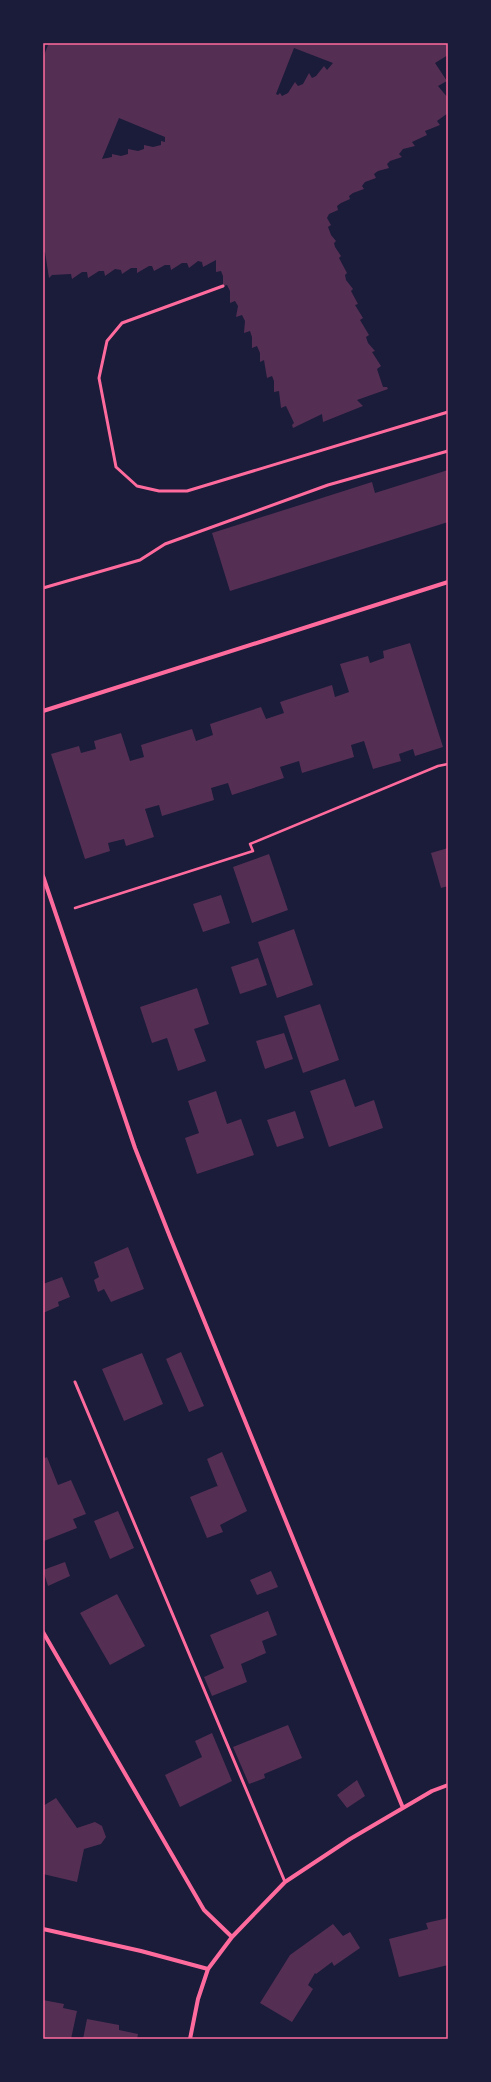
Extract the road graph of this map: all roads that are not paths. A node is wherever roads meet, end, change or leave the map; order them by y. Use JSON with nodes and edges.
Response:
{"nodes":[{"id":1,"x":223,"y":286,"type":"dead end"},
{"id":2,"x":448,"y":412,"type":"edge"},
{"id":3,"x":448,"y":451,"type":"edge"},
{"id":4,"x":448,"y":582,"type":"edge"},
{"id":5,"x":43,"y":588,"type":"edge"},
{"id":6,"x":43,"y":711,"type":"edge"},
{"id":7,"x":43,"y":876,"type":"edge"},
{"id":8,"x":76,"y":1382,"type":"dead end"},
{"id":9,"x":43,"y":1632,"type":"edge"},
{"id":10,"x":448,"y":1785,"type":"edge"},
{"id":11,"x":403,"y":1808,"type":"junction"},
{"id":12,"x":285,"y":1882,"type":"junction"},
{"id":13,"x":43,"y":1929,"type":"edge"},
{"id":14,"x":232,"y":1936,"type":"junction"},
{"id":15,"x":208,"y":1969,"type":"junction"},
{"id":16,"x":190,"y":2039,"type":"edge"}],
"edges":[{"from":1,"to":2,"type":"lane"},
{"from":3,"to":5,"type":"lane"},
{"from":4,"to":6,"type":"street"},
{"from":7,"to":11,"type":"street"},
{"from":8,"to":12,"type":"lane"},
{"from":9,"to":14,"type":"street"},
{"from":10,"to":11,"type":"street"},
{"from":11,"to":12,"type":"street"},
{"from":12,"to":14,"type":"street"},
{"from":13,"to":15,"type":"street"},
{"from":14,"to":15,"type":"street"},
{"from":15,"to":16,"type":"street"}]}
